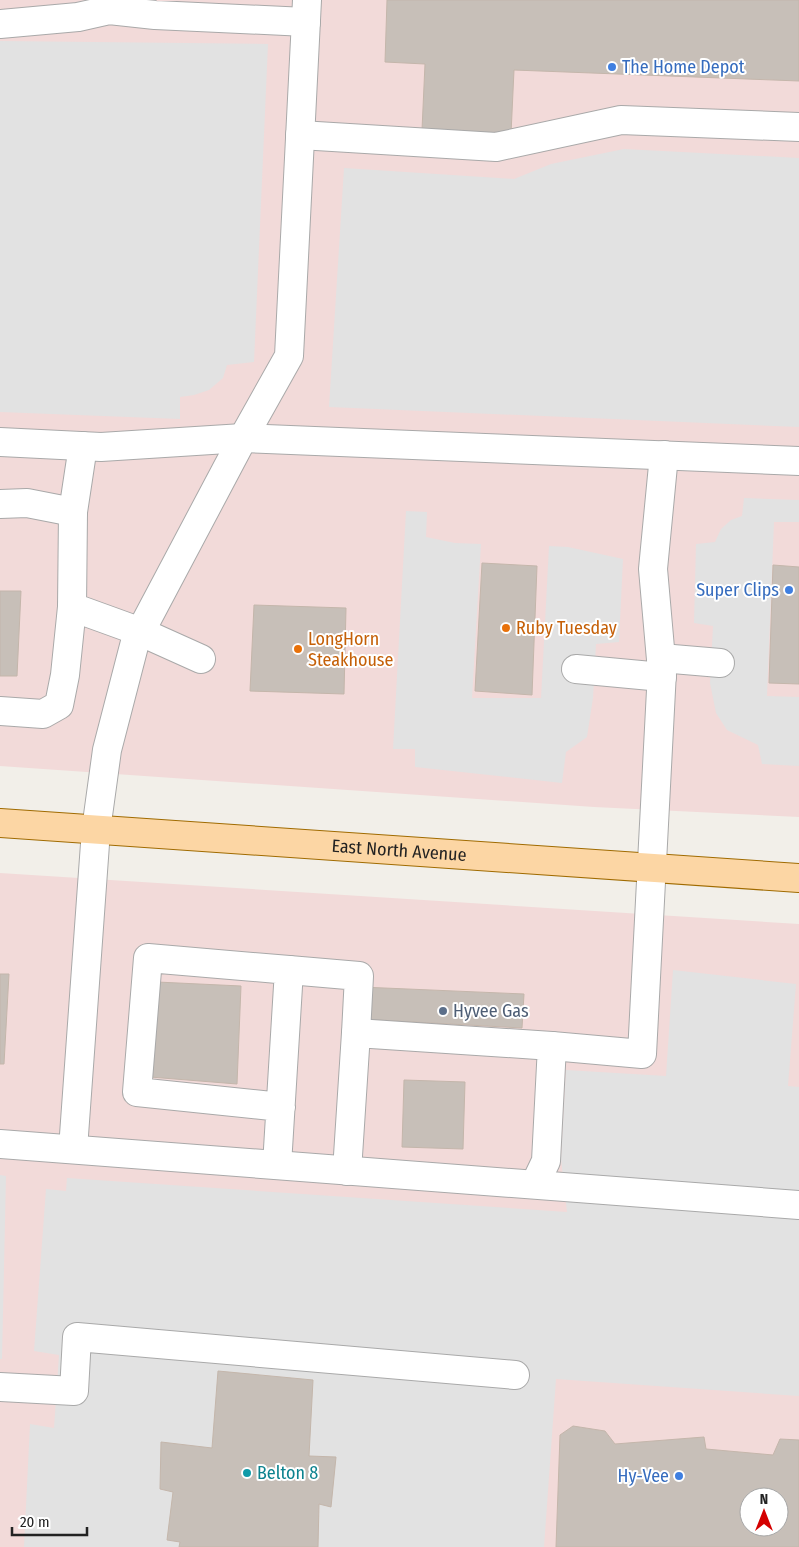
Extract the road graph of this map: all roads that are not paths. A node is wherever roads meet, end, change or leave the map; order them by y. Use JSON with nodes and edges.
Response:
{"nodes":[{"id":1,"x":306,"y":11,"type":"edge"},
{"id":2,"x":0,"y":24,"type":"edge"},
{"id":3,"x":799,"y":127,"type":"edge"},
{"id":4,"x":300,"y":135,"type":"junction"},
{"id":5,"x":243,"y":438,"type":"junction"},
{"id":6,"x":0,"y":442,"type":"edge"},
{"id":7,"x":83,"y":446,"type":"junction"},
{"id":8,"x":664,"y":455,"type":"junction"},
{"id":9,"x":799,"y":461,"type":"edge"},
{"id":10,"x":0,"y":504,"type":"edge"},
{"id":11,"x":73,"y":512,"type":"junction"},
{"id":12,"x":72,"y":607,"type":"junction"},
{"id":13,"x":141,"y":632,"type":"junction"},
{"id":14,"x":201,"y":659,"type":"dead end"},
{"id":15,"x":720,"y":663,"type":"dead end"},
{"id":16,"x":661,"y":668,"type":"junction"},
{"id":17,"x":576,"y":669,"type":"dead end"},
{"id":18,"x":0,"y":711,"type":"edge"},
{"id":19,"x":0,"y":823,"type":"edge"},
{"id":20,"x":96,"y":830,"type":"junction"},
{"id":21,"x":652,"y":869,"type":"junction"},
{"id":22,"x":799,"y":878,"type":"edge"},
{"id":23,"x":289,"y":970,"type":"junction"},
{"id":24,"x":356,"y":1034,"type":"junction"},
{"id":25,"x":552,"y":1046,"type":"junction"},
{"id":26,"x":280,"y":1107,"type":"junction"},
{"id":27,"x":0,"y":1144,"type":"edge"},
{"id":28,"x":73,"y":1149,"type":"junction"},
{"id":29,"x":277,"y":1165,"type":"junction"},
{"id":30,"x":348,"y":1170,"type":"junction"},
{"id":31,"x":535,"y":1184,"type":"junction"},
{"id":32,"x":799,"y":1205,"type":"edge"},
{"id":33,"x":515,"y":1375,"type":"dead end"},
{"id":34,"x":0,"y":1387,"type":"edge"}],
"edges":[{"from":1,"to":2,"type":"lane"},
{"from":1,"to":4,"type":"lane"},
{"from":3,"to":4,"type":"lane"},
{"from":4,"to":5,"type":"lane"},
{"from":5,"to":7,"type":"lane"},
{"from":5,"to":8,"type":"lane"},
{"from":5,"to":13,"type":"lane"},
{"from":6,"to":7,"type":"lane"},
{"from":7,"to":11,"type":"lane"},
{"from":8,"to":9,"type":"lane"},
{"from":8,"to":16,"type":"lane"},
{"from":10,"to":11,"type":"lane"},
{"from":11,"to":12,"type":"lane"},
{"from":12,"to":13,"type":"lane"},
{"from":12,"to":18,"type":"lane"},
{"from":13,"to":14,"type":"lane"},
{"from":13,"to":20,"type":"lane"},
{"from":15,"to":16,"type":"lane"},
{"from":16,"to":17,"type":"lane"},
{"from":16,"to":21,"type":"lane"},
{"from":19,"to":20,"type":"main road","name":"East North Avenue"},
{"from":20,"to":21,"type":"main road","name":"East North Avenue"},
{"from":20,"to":28,"type":"lane"},
{"from":21,"to":22,"type":"main road","name":"East North Avenue"},
{"from":21,"to":25,"type":"lane"},
{"from":23,"to":24,"type":"lane"},
{"from":23,"to":26,"type":"lane"},
{"from":23,"to":26,"type":"lane"},
{"from":24,"to":25,"type":"lane"},
{"from":24,"to":30,"type":"lane"},
{"from":25,"to":31,"type":"lane"},
{"from":26,"to":29,"type":"lane"},
{"from":27,"to":28,"type":"lane"},
{"from":28,"to":29,"type":"lane"},
{"from":29,"to":30,"type":"lane"},
{"from":30,"to":31,"type":"lane"},
{"from":31,"to":32,"type":"lane"},
{"from":33,"to":34,"type":"lane"}]}
